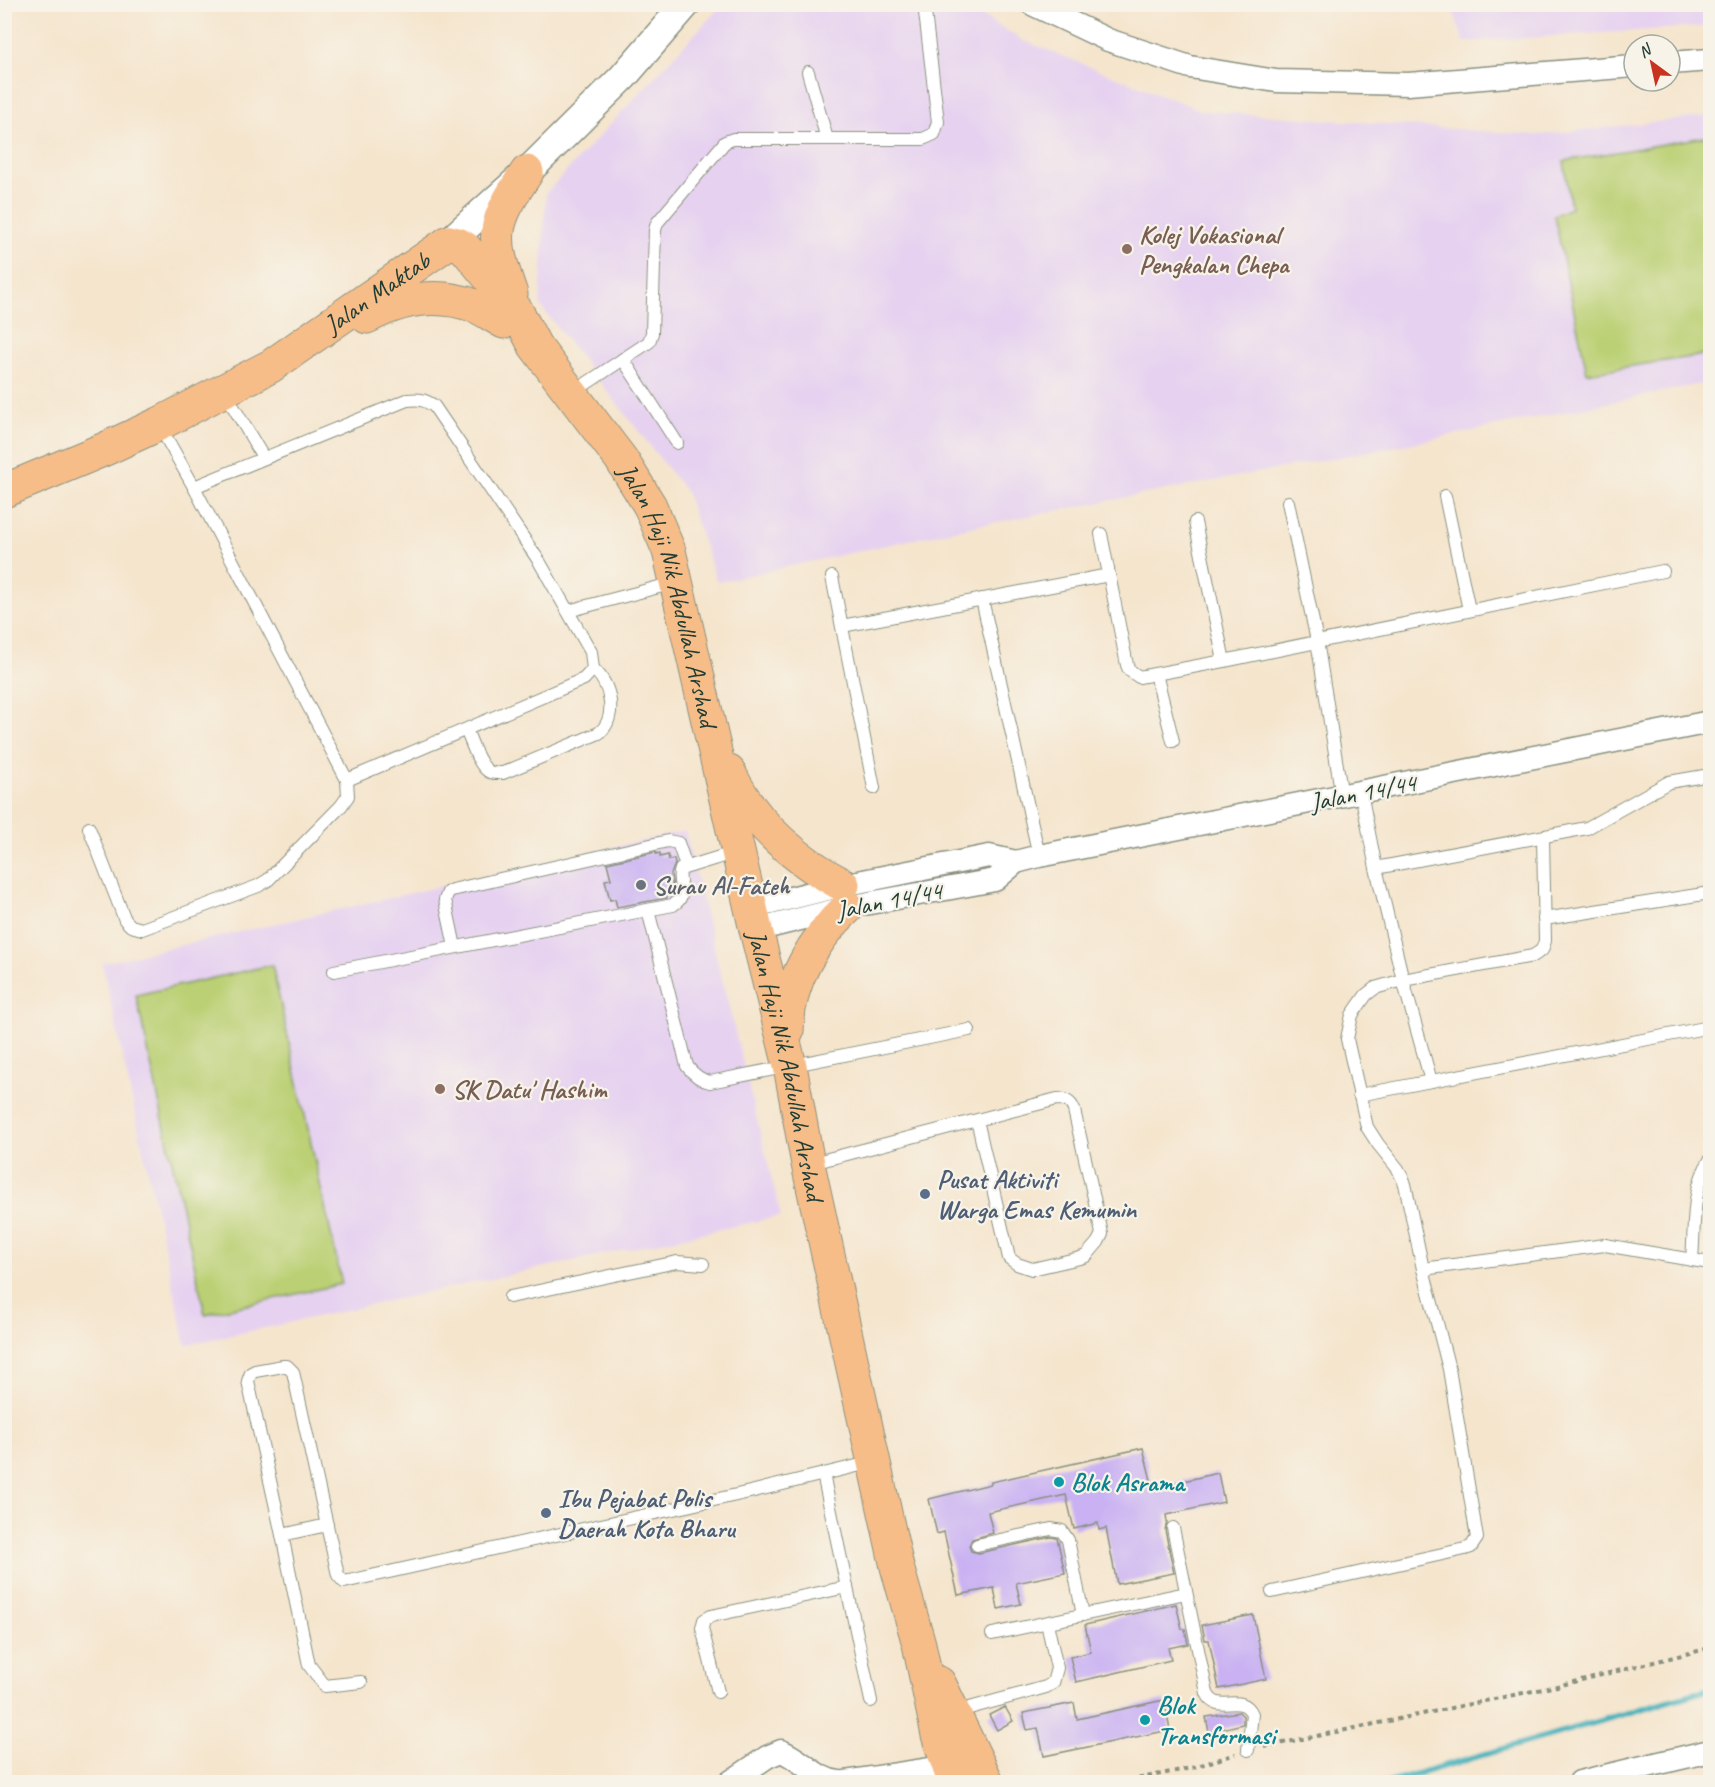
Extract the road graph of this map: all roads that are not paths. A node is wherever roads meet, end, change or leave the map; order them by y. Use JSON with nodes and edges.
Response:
{"nodes":[{"id":1,"x":686,"y":4,"type":"edge"},
{"id":2,"x":924,"y":4,"type":"edge"},
{"id":3,"x":1032,"y":4,"type":"edge"},
{"id":4,"x":1710,"y":60,"type":"edge"},
{"id":5,"x":1682,"y":62,"type":"edge"},
{"id":6,"x":1622,"y":67,"type":"edge"},
{"id":7,"x":808,"y":72,"type":"dead end"},
{"id":8,"x":827,"y":139,"type":"junction"},
{"id":9,"x":527,"y":172,"type":"junction"},
{"id":10,"x":449,"y":242,"type":"junction"},
{"id":11,"x":510,"y":316,"type":"junction"},
{"id":12,"x":623,"y":359,"type":"junction"},
{"id":13,"x":271,"y":366,"type":"junction"},
{"id":14,"x":224,"y":391,"type":"junction"},
{"id":15,"x":571,"y":393,"type":"junction"},
{"id":16,"x":159,"y":424,"type":"junction"},
{"id":17,"x":677,"y":443,"type":"dead end"},
{"id":18,"x":263,"y":458,"type":"junction"},
{"id":19,"x":194,"y":487,"type":"junction"},
{"id":20,"x":4,"y":491,"type":"edge"},
{"id":21,"x":1445,"y":496,"type":"dead end"},
{"id":22,"x":1288,"y":502,"type":"dead end"},
{"id":23,"x":1195,"y":522,"type":"dead end"},
{"id":24,"x":1101,"y":534,"type":"dead end"},
{"id":25,"x":1663,"y":571,"type":"dead end"},
{"id":26,"x":1109,"y":575,"type":"junction"},
{"id":27,"x":832,"y":577,"type":"dead end"},
{"id":28,"x":678,"y":582,"type":"junction"},
{"id":29,"x":982,"y":599,"type":"junction"},
{"id":30,"x":1468,"y":610,"type":"junction"},
{"id":31,"x":568,"y":611,"type":"junction"},
{"id":32,"x":842,"y":626,"type":"junction"},
{"id":33,"x":1317,"y":642,"type":"junction"},
{"id":34,"x":1224,"y":661,"type":"junction"},
{"id":35,"x":594,"y":669,"type":"junction"},
{"id":36,"x":1156,"y":674,"type":"junction"},
{"id":37,"x":707,"y":714,"type":"junction"},
{"id":38,"x":1710,"y":722,"type":"edge"},
{"id":39,"x":466,"y":730,"type":"junction"},
{"id":40,"x":1173,"y":741,"type":"dead end"},
{"id":41,"x":1710,"y":775,"type":"edge"},
{"id":42,"x":347,"y":780,"type":"junction"},
{"id":43,"x":874,"y":788,"type":"dead end"},
{"id":44,"x":1352,"y":795,"type":"junction"},
{"id":45,"x":89,"y":828,"type":"dead end"},
{"id":46,"x":1543,"y":837,"type":"junction"},
{"id":47,"x":738,"y":851,"type":"junction"},
{"id":48,"x":1039,"y":856,"type":"junction"},
{"id":49,"x":686,"y":866,"type":"junction"},
{"id":50,"x":1376,"y":868,"type":"junction"},
{"id":51,"x":1710,"y":892,"type":"edge"},
{"id":52,"x":845,"y":896,"type":"junction"},
{"id":53,"x":648,"y":910,"type":"junction"},
{"id":54,"x":754,"y":919,"type":"junction"},
{"id":55,"x":1544,"y":919,"type":"junction"},
{"id":56,"x":455,"y":947,"type":"junction"},
{"id":57,"x":334,"y":971,"type":"dead end"},
{"id":58,"x":1403,"y":980,"type":"junction"},
{"id":59,"x":1710,"y":1027,"type":"edge"},
{"id":60,"x":969,"y":1030,"type":"dead end"},
{"id":61,"x":790,"y":1066,"type":"junction"},
{"id":62,"x":1431,"y":1081,"type":"junction"},
{"id":63,"x":1359,"y":1095,"type":"junction"},
{"id":64,"x":977,"y":1120,"type":"junction"},
{"id":65,"x":1710,"y":1160,"type":"edge"},
{"id":66,"x":808,"y":1164,"type":"junction"},
{"id":67,"x":1692,"y":1259,"type":"junction"},
{"id":68,"x":1710,"y":1263,"type":"edge"},
{"id":69,"x":703,"y":1264,"type":"dead end"},
{"id":70,"x":1423,"y":1269,"type":"junction"},
{"id":71,"x":510,"y":1297,"type":"dead end"},
{"id":72,"x":874,"y":1462,"type":"junction"},
{"id":73,"x":823,"y":1474,"type":"junction"},
{"id":74,"x":327,"y":1525,"type":"junction"},
{"id":75,"x":1173,"y":1528,"type":"dead end"},
{"id":76,"x":282,"y":1534,"type":"junction"},
{"id":77,"x":977,"y":1545,"type":"dead end"},
{"id":78,"x":847,"y":1587,"type":"junction"},
{"id":79,"x":1272,"y":1592,"type":"dead end"},
{"id":80,"x":1186,"y":1593,"type":"junction"},
{"id":81,"x":1083,"y":1615,"type":"junction"},
{"id":82,"x":1047,"y":1623,"type":"junction"},
{"id":83,"x":992,"y":1634,"type":"dead end"},
{"id":84,"x":919,"y":1644,"type":"junction"},
{"id":85,"x":361,"y":1682,"type":"dead end"},
{"id":86,"x":718,"y":1692,"type":"dead end"},
{"id":87,"x":871,"y":1701,"type":"dead end"},
{"id":88,"x":954,"y":1712,"type":"junction"},
{"id":89,"x":1248,"y":1750,"type":"road end"},
{"id":90,"x":1710,"y":1751,"type":"edge"},
{"id":91,"x":951,"y":1774,"type":"edge"},
{"id":92,"x":730,"y":1782,"type":"edge"},
{"id":93,"x":842,"y":1782,"type":"edge"},
{"id":94,"x":987,"y":1782,"type":"edge"},
{"id":95,"x":1580,"y":1782,"type":"edge"}],
"edges":[{"from":1,"to":9,"type":"street","name":"Jalan Maktab"},
{"from":2,"to":8,"type":"lane"},
{"from":3,"to":6,"type":"street"},
{"from":4,"to":5,"type":"street"},
{"from":7,"to":8,"type":"lane"},
{"from":8,"to":12,"type":"lane"},
{"from":9,"to":10,"type":"street","name":"Jalan Maktab"},
{"from":9,"to":11,"type":"main road"},
{"from":10,"to":11,"type":"main road","name":"Jalan Haji Nik Abdullah Arshad"},
{"from":10,"to":13,"type":"main road","name":"Jalan Maktab"},
{"from":11,"to":13,"type":"main road"},
{"from":11,"to":15,"type":"main road","name":"Jalan Haji Nik Abdullah Arshad"},
{"from":12,"to":15,"type":"lane"},
{"from":12,"to":17,"type":"lane"},
{"from":13,"to":14,"type":"main road","name":"Jalan Maktab"},
{"from":14,"to":16,"type":"main road","name":"Jalan Maktab"},
{"from":14,"to":18,"type":"lane"},
{"from":15,"to":28,"type":"main road","name":"Jalan Haji Nik Abdullah Arshad"},
{"from":16,"to":19,"type":"lane"},
{"from":16,"to":20,"type":"main road","name":"Jalan Maktab"},
{"from":18,"to":19,"type":"lane"},
{"from":18,"to":31,"type":"lane"},
{"from":19,"to":42,"type":"lane"},
{"from":21,"to":30,"type":"lane"},
{"from":22,"to":33,"type":"lane"},
{"from":23,"to":34,"type":"lane"},
{"from":24,"to":26,"type":"lane"},
{"from":25,"to":30,"type":"lane"},
{"from":26,"to":29,"type":"lane"},
{"from":26,"to":36,"type":"lane"},
{"from":27,"to":32,"type":"lane"},
{"from":28,"to":31,"type":"lane"},
{"from":28,"to":37,"type":"main road","name":"Jalan Haji Nik Abdullah Arshad"},
{"from":29,"to":32,"type":"lane"},
{"from":29,"to":48,"type":"lane"},
{"from":30,"to":33,"type":"lane"},
{"from":31,"to":35,"type":"lane"},
{"from":32,"to":43,"type":"lane"},
{"from":33,"to":34,"type":"lane"},
{"from":33,"to":44,"type":"lane"},
{"from":34,"to":36,"type":"lane"},
{"from":35,"to":39,"type":"lane"},
{"from":35,"to":39,"type":"lane"},
{"from":36,"to":40,"type":"lane"},
{"from":37,"to":47,"type":"main road","name":"Jalan Haji Nik Abdullah Arshad"},
{"from":37,"to":52,"type":"main road"},
{"from":38,"to":44,"type":"street","name":"Jalan 14/44"},
{"from":39,"to":42,"type":"lane"},
{"from":41,"to":46,"type":"lane"},
{"from":42,"to":45,"type":"lane"},
{"from":44,"to":48,"type":"street","name":"Jalan 14/44"},
{"from":44,"to":50,"type":"lane"},
{"from":46,"to":50,"type":"lane"},
{"from":46,"to":55,"type":"lane"},
{"from":47,"to":49,"type":"lane"},
{"from":47,"to":54,"type":"main road","name":"Jalan Haji Nik Abdullah Arshad"},
{"from":48,"to":52,"type":"street","name":"Jalan 14/44"},
{"from":49,"to":53,"type":"lane"},
{"from":49,"to":56,"type":"lane"},
{"from":50,"to":58,"type":"lane"},
{"from":51,"to":55,"type":"lane"},
{"from":52,"to":54,"type":"street","name":"Jalan 14/44"},
{"from":52,"to":61,"type":"main road"},
{"from":53,"to":56,"type":"lane"},
{"from":53,"to":61,"type":"lane"},
{"from":54,"to":61,"type":"main road","name":"Jalan Haji Nik Abdullah Arshad"},
{"from":55,"to":58,"type":"lane"},
{"from":56,"to":57,"type":"lane"},
{"from":58,"to":62,"type":"lane"},
{"from":58,"to":63,"type":"lane"},
{"from":59,"to":62,"type":"lane"},
{"from":60,"to":61,"type":"lane"},
{"from":61,"to":66,"type":"main road","name":"Jalan Haji Nik Abdullah Arshad"},
{"from":62,"to":63,"type":"lane"},
{"from":63,"to":70,"type":"lane"},
{"from":64,"to":64,"type":"lane"},
{"from":64,"to":66,"type":"lane"},
{"from":65,"to":67,"type":"lane"},
{"from":66,"to":72,"type":"main road","name":"Jalan Haji Nik Abdullah Arshad"},
{"from":67,"to":68,"type":"lane"},
{"from":67,"to":70,"type":"lane"},
{"from":69,"to":71,"type":"lane"},
{"from":70,"to":79,"type":"lane"},
{"from":72,"to":73,"type":"lane"},
{"from":72,"to":84,"type":"main road","name":"Jalan Haji Nik Abdullah Arshad"},
{"from":73,"to":74,"type":"lane"},
{"from":73,"to":78,"type":"lane"},
{"from":74,"to":76,"type":"lane"},
{"from":74,"to":76,"type":"lane"},
{"from":75,"to":80,"type":"lane"},
{"from":76,"to":85,"type":"lane"},
{"from":77,"to":81,"type":"lane"},
{"from":78,"to":86,"type":"lane"},
{"from":78,"to":87,"type":"lane"},
{"from":80,"to":81,"type":"lane"},
{"from":80,"to":89,"type":"lane"},
{"from":81,"to":82,"type":"lane"},
{"from":82,"to":83,"type":"lane"},
{"from":82,"to":88,"type":"lane"},
{"from":84,"to":88,"type":"main road","name":"Jalan Haji Nik Abdullah Arshad"},
{"from":84,"to":91,"type":"main road","name":"Jalan Haji Nik Abdullah Arshad"},
{"from":88,"to":94,"type":"main road","name":"Jalan Haji Nik Abdullah Arshad"},
{"from":90,"to":95,"type":"street"},
{"from":91,"to":93,"type":"street"},
{"from":92,"to":93,"type":"street"}]}
